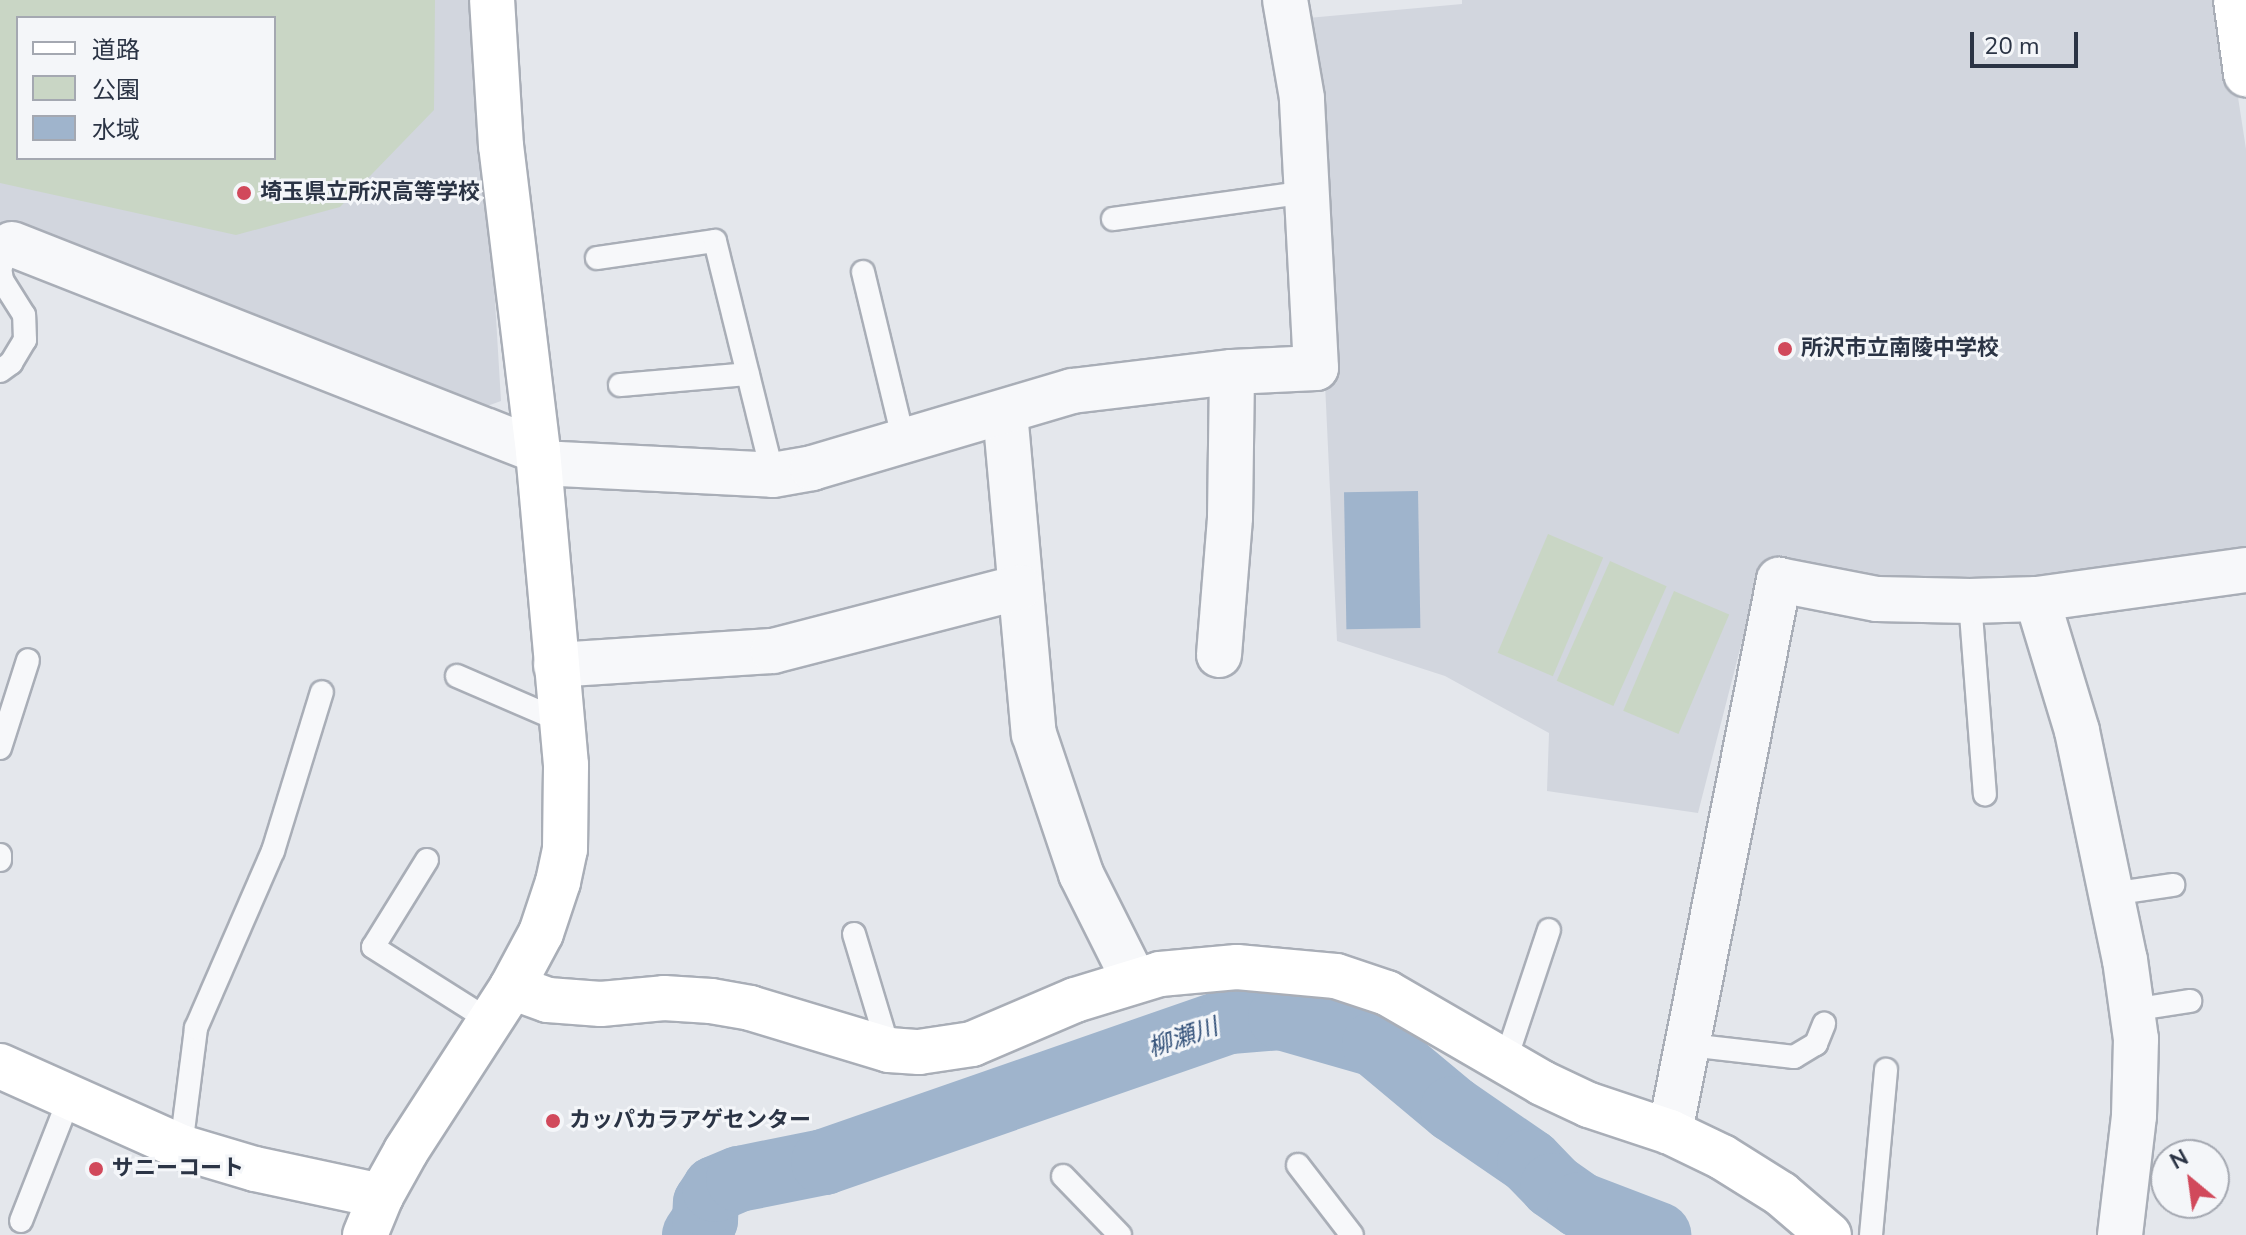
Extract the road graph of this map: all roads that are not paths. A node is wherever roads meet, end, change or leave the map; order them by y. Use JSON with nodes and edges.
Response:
{"nodes":[{"id":1,"x":492,"y":0,"type":"edge"},
{"id":2,"x":1285,"y":0,"type":"edge"},
{"id":3,"x":2236,"y":0,"type":"edge"},
{"id":4,"x":2246,"y":74,"type":"edge"},
{"id":5,"x":1308,"y":192,"type":"junction"},
{"id":6,"x":1113,"y":219,"type":"dead end"},
{"id":7,"x":12,"y":244,"type":"joint"},
{"id":8,"x":597,"y":258,"type":"dead end"},
{"id":9,"x":863,"y":272,"type":"dead end"},
{"id":10,"x":0,"y":371,"type":"edge"},
{"id":11,"x":1232,"y":372,"type":"junction"},
{"id":12,"x":748,"y":374,"type":"junction"},
{"id":13,"x":620,"y":385,"type":"dead end"},
{"id":14,"x":1005,"y":412,"type":"junction"},
{"id":15,"x":904,"y":441,"type":"junction"},
{"id":16,"x":539,"y":457,"type":"junction"},
{"id":17,"x":773,"y":475,"type":"junction"},
{"id":18,"x":2246,"y":570,"type":"edge"},
{"id":19,"x":1020,"y":587,"type":"junction"},
{"id":20,"x":2037,"y":599,"type":"junction"},
{"id":21,"x":1970,"y":601,"type":"junction"},
{"id":22,"x":1219,"y":655,"type":"dead end"},
{"id":23,"x":28,"y":660,"type":"dead end"},
{"id":24,"x":556,"y":665,"type":"junction"},
{"id":25,"x":457,"y":676,"type":"dead end"},
{"id":26,"x":322,"y":692,"type":"dead end"},
{"id":27,"x":561,"y":721,"type":"junction"},
{"id":28,"x":0,"y":748,"type":"edge"},
{"id":29,"x":1985,"y":794,"type":"dead end"},
{"id":30,"x":427,"y":860,"type":"dead end"},
{"id":31,"x":2173,"y":885,"type":"dead end"},
{"id":32,"x":2111,"y":894,"type":"junction"},
{"id":33,"x":1549,"y":930,"type":"dead end"},
{"id":34,"x":854,"y":934,"type":"dead end"},
{"id":35,"x":1134,"y":980,"type":"junction"},
{"id":36,"x":2190,"y":1001,"type":"dead end"},
{"id":37,"x":501,"y":1004,"type":"junction"},
{"id":38,"x":2132,"y":1010,"type":"junction"},
{"id":39,"x":1824,"y":1024,"type":"dead end"},
{"id":40,"x":1689,"y":1045,"type":"junction"},
{"id":41,"x":889,"y":1050,"type":"junction"},
{"id":42,"x":1505,"y":1062,"type":"junction"},
{"id":43,"x":0,"y":1066,"type":"edge"},
{"id":44,"x":1886,"y":1070,"type":"dead end"},
{"id":45,"x":69,"y":1099,"type":"junction"},
{"id":46,"x":1670,"y":1132,"type":"junction"},
{"id":47,"x":181,"y":1147,"type":"junction"},
{"id":48,"x":1298,"y":1165,"type":"dead end"},
{"id":49,"x":1063,"y":1176,"type":"dead end"},
{"id":50,"x":373,"y":1215,"type":"edge"},
{"id":51,"x":21,"y":1221,"type":"dead end"},
{"id":52,"x":1120,"y":1235,"type":"edge"},
{"id":53,"x":1352,"y":1235,"type":"edge"},
{"id":54,"x":1829,"y":1235,"type":"edge"},
{"id":55,"x":1871,"y":1235,"type":"edge"},
{"id":56,"x":2120,"y":1235,"type":"edge"}],
"edges":[{"from":1,"to":16,"type":"street"},
{"from":2,"to":5,"type":"street"},
{"from":3,"to":4,"type":"street"},
{"from":5,"to":6,"type":"lane"},
{"from":5,"to":11,"type":"street"},
{"from":7,"to":10,"type":"lane"},
{"from":7,"to":16,"type":"street"},
{"from":8,"to":12,"type":"lane"},
{"from":9,"to":15,"type":"lane"},
{"from":11,"to":14,"type":"street"},
{"from":11,"to":22,"type":"street"},
{"from":12,"to":13,"type":"lane"},
{"from":12,"to":17,"type":"lane"},
{"from":14,"to":15,"type":"street"},
{"from":14,"to":19,"type":"street"},
{"from":15,"to":17,"type":"street"},
{"from":16,"to":17,"type":"street"},
{"from":16,"to":24,"type":"street"},
{"from":18,"to":20,"type":"street"},
{"from":19,"to":24,"type":"street"},
{"from":19,"to":35,"type":"street"},
{"from":20,"to":21,"type":"street"},
{"from":20,"to":32,"type":"street"},
{"from":21,"to":29,"type":"lane"},
{"from":21,"to":40,"type":"street"},
{"from":23,"to":28,"type":"lane"},
{"from":24,"to":27,"type":"street"},
{"from":25,"to":27,"type":"lane"},
{"from":26,"to":47,"type":"lane"},
{"from":27,"to":37,"type":"street"},
{"from":30,"to":37,"type":"lane"},
{"from":31,"to":32,"type":"lane"},
{"from":32,"to":38,"type":"street"},
{"from":33,"to":42,"type":"lane"},
{"from":34,"to":41,"type":"lane"},
{"from":35,"to":41,"type":"street"},
{"from":35,"to":42,"type":"street"},
{"from":36,"to":38,"type":"lane"},
{"from":37,"to":41,"type":"street"},
{"from":37,"to":50,"type":"street"},
{"from":38,"to":56,"type":"street"},
{"from":39,"to":40,"type":"lane"},
{"from":40,"to":46,"type":"street"},
{"from":42,"to":46,"type":"street"},
{"from":43,"to":45,"type":"street"},
{"from":44,"to":55,"type":"lane"},
{"from":45,"to":47,"type":"street"},
{"from":45,"to":51,"type":"lane"},
{"from":46,"to":54,"type":"street"},
{"from":47,"to":50,"type":"street"},
{"from":48,"to":53,"type":"lane"},
{"from":49,"to":52,"type":"lane"}]}
